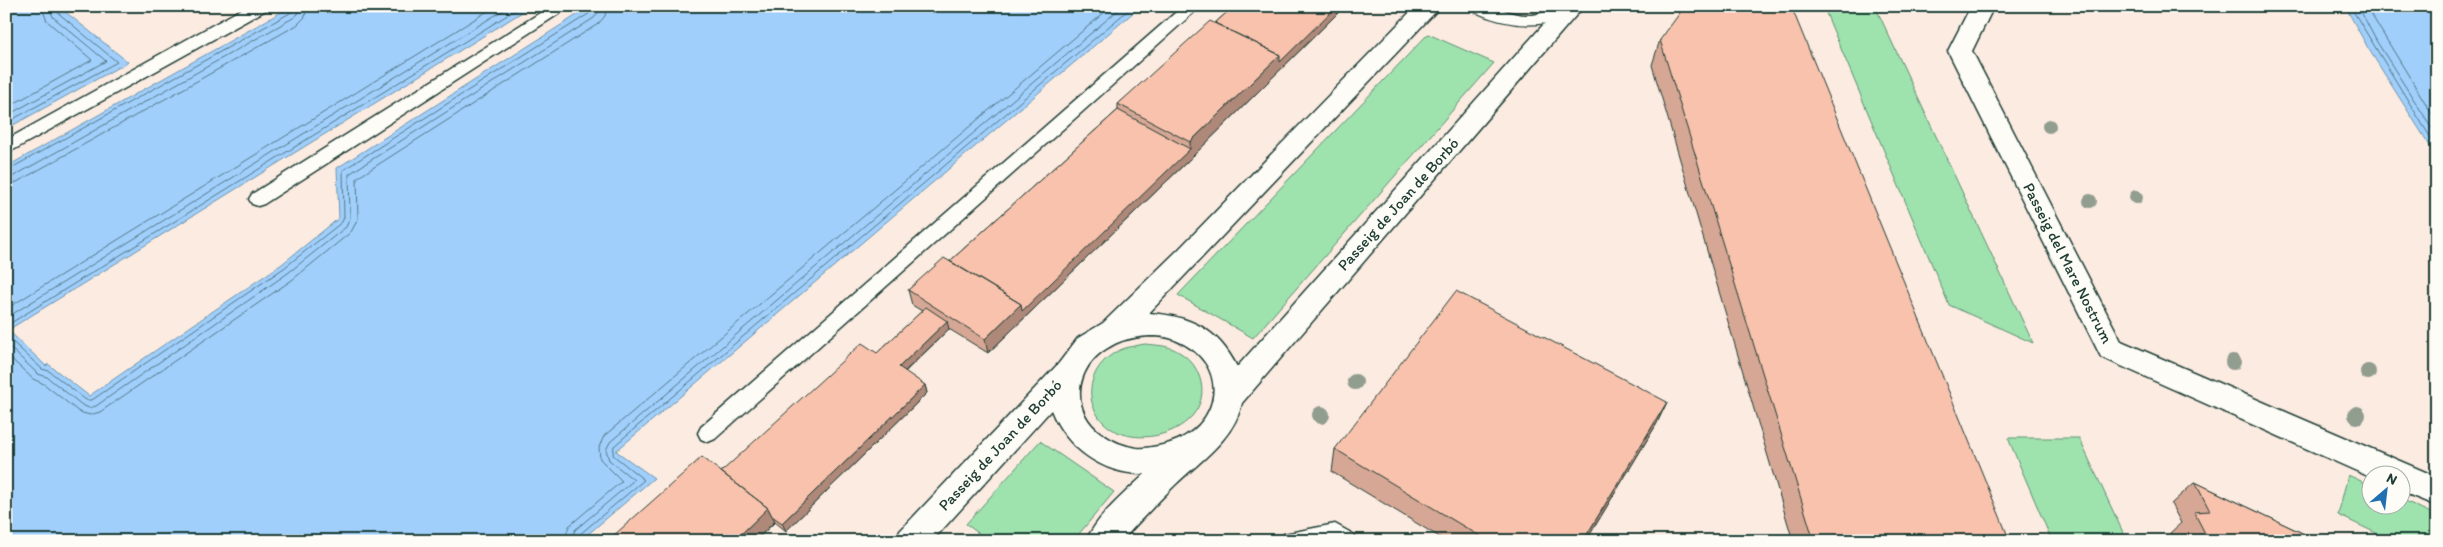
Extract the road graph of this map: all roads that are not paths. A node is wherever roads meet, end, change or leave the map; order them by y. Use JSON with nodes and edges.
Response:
{"nodes":[{"id":1,"x":260,"y":6,"type":"edge"},
{"id":2,"x":564,"y":6,"type":"edge"},
{"id":3,"x":1193,"y":6,"type":"edge"},
{"id":4,"x":1430,"y":6,"type":"edge"},
{"id":5,"x":1477,"y":6,"type":"edge"},
{"id":6,"x":1983,"y":6,"type":"edge"},
{"id":7,"x":1570,"y":9,"type":"edge"},
{"id":8,"x":6,"y":148,"type":"edge"},
{"id":9,"x":258,"y":198,"type":"dead end"},
{"id":10,"x":1114,"y":330,"type":"junction"},
{"id":11,"x":1069,"y":371,"type":"junction"},
{"id":12,"x":1228,"y":397,"type":"junction"},
{"id":13,"x":708,"y":433,"type":"dead end"},
{"id":14,"x":1195,"y":446,"type":"junction"},
{"id":15,"x":2374,"y":464,"type":"edge"},
{"id":16,"x":2410,"y":480,"type":"edge"},
{"id":17,"x":2437,"y":492,"type":"edge"},
{"id":18,"x":911,"y":541,"type":"edge"},
{"id":19,"x":1102,"y":541,"type":"edge"},
{"id":20,"x":1292,"y":541,"type":"edge"},
{"id":21,"x":1345,"y":541,"type":"edge"}],
"edges":[{"from":1,"to":8,"type":"lane"},
{"from":2,"to":9,"type":"lane"},
{"from":3,"to":13,"type":"lane"},
{"from":4,"to":10,"type":"street","name":"Passeig de Joan de Borbó"},
{"from":5,"to":7,"type":"lane","name":"Passeig de Joan de Borbó"},
{"from":6,"to":15,"type":"street","name":"Passeig del Mare Nostrum"},
{"from":7,"to":12,"type":"street","name":"Passeig de Joan de Borbó"},
{"from":10,"to":11,"type":"street","name":"Passeig de Joan de Borbó"},
{"from":10,"to":12,"type":"street","name":"Passeig de Joan de Borbó"},
{"from":11,"to":14,"type":"street","name":"Passeig de Joan de Borbó"},
{"from":11,"to":18,"type":"street","name":"Passeig de Joan de Borbó"},
{"from":12,"to":14,"type":"street","name":"Passeig de Joan de Borbó"},
{"from":14,"to":19,"type":"street","name":"Passeig de Joan de Borbó"},
{"from":16,"to":17,"type":"street","name":"Passeig del Mare Nostrum"},
{"from":20,"to":21,"type":"lane"}]}
